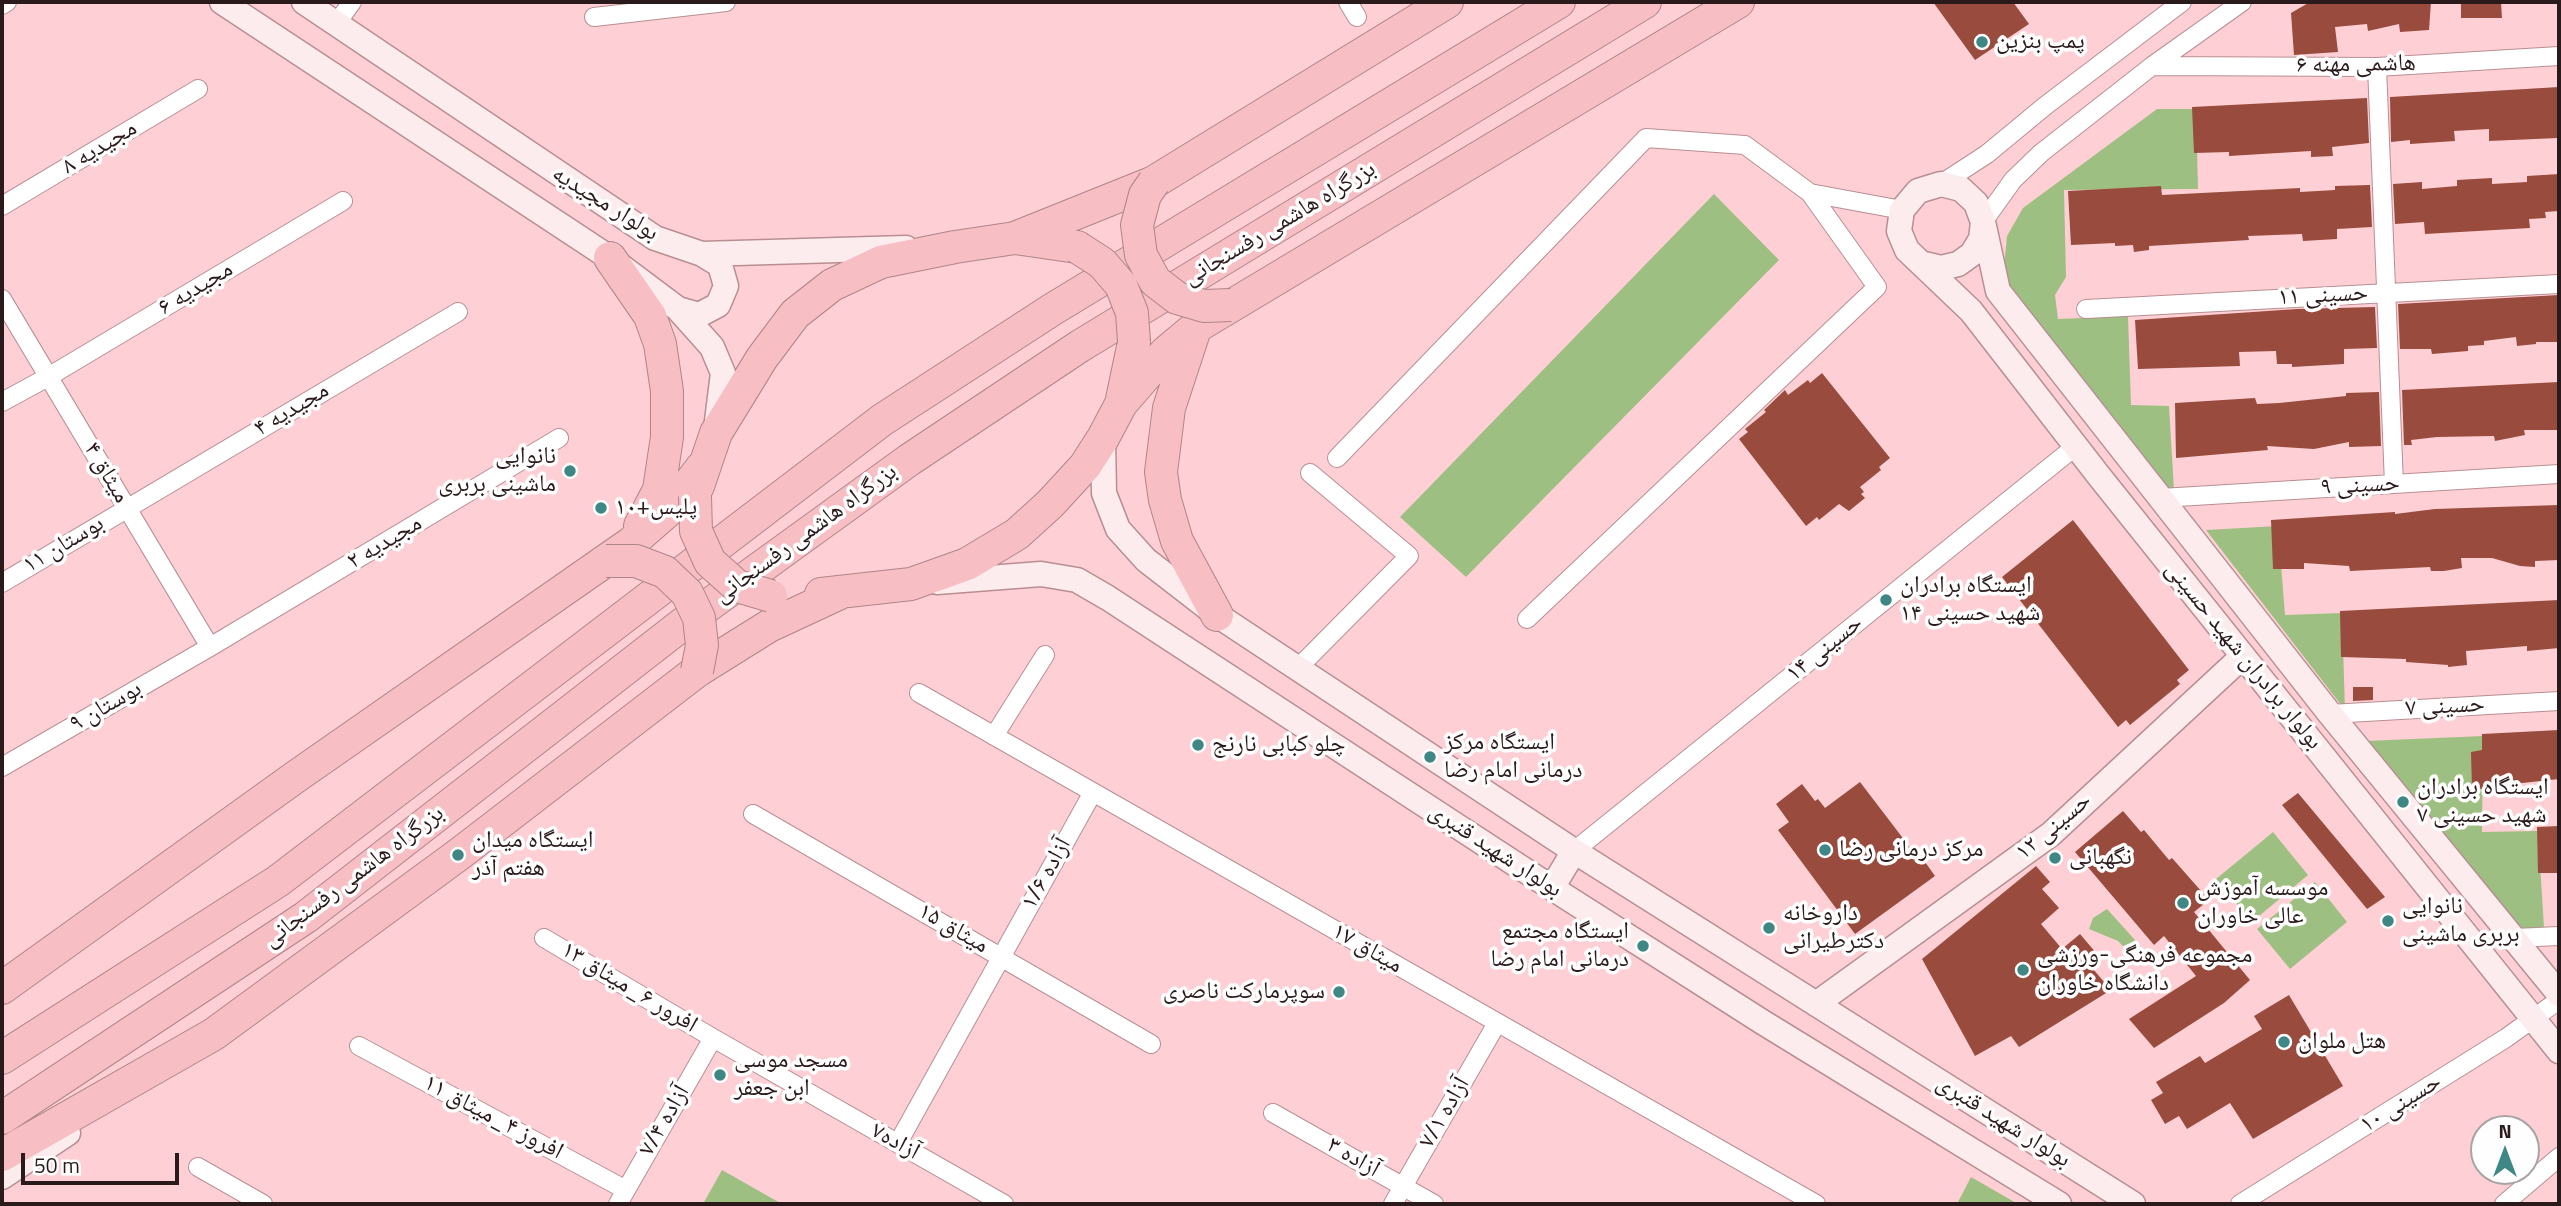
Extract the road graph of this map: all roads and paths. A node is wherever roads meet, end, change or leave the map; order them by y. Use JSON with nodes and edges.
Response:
{"nodes":[{"id":1,"x":7,"y":2,"type":"edge"},
{"id":2,"x":222,"y":2,"type":"edge"},
{"id":3,"x":304,"y":2,"type":"edge"},
{"id":4,"x":352,"y":2,"type":"edge"},
{"id":5,"x":726,"y":2,"type":"edge"},
{"id":6,"x":1447,"y":2,"type":"edge"},
{"id":7,"x":1559,"y":2,"type":"edge"},
{"id":8,"x":1645,"y":2,"type":"edge"},
{"id":9,"x":1738,"y":2,"type":"edge"},
{"id":10,"x":2182,"y":2,"type":"edge"},
{"id":11,"x":2242,"y":2,"type":"edge"},
{"id":12,"x":2,"y":5,"type":"edge"},
{"id":13,"x":594,"y":17,"type":"dead end"},
{"id":14,"x":336,"y":23,"type":"junction"},
{"id":15,"x":2559,"y":56,"type":"edge"},
{"id":16,"x":2152,"y":66,"type":"junction"},
{"id":17,"x":2377,"y":67,"type":"junction"},
{"id":18,"x":198,"y":89,"type":"dead end"},
{"id":19,"x":1154,"y":182,"type":"junction"},
{"id":20,"x":1941,"y":184,"type":"junction"},
{"id":21,"x":1810,"y":193,"type":"junction"},
{"id":22,"x":343,"y":201,"type":"dead end"},
{"id":23,"x":2,"y":206,"type":"edge"},
{"id":24,"x":1902,"y":210,"type":"junction"},
{"id":25,"x":1983,"y":222,"type":"junction"},
{"id":26,"x":1015,"y":238,"type":"junction"},
{"id":27,"x":955,"y":247,"type":"junction"},
{"id":28,"x":702,"y":254,"type":"junction"},
{"id":29,"x":610,"y":258,"type":"junction"},
{"id":30,"x":1924,"y":264,"type":"junction"},
{"id":31,"x":2559,"y":284,"type":"edge"},
{"id":32,"x":2385,"y":292,"type":"junction"},
{"id":33,"x":2,"y":299,"type":"edge"},
{"id":34,"x":1231,"y":305,"type":"junction"},
{"id":35,"x":678,"y":309,"type":"junction"},
{"id":36,"x":2086,"y":309,"type":"dead end"},
{"id":37,"x":458,"y":312,"type":"dead end"},
{"id":38,"x":1196,"y":327,"type":"junction"},
{"id":39,"x":48,"y":377,"type":"junction"},
{"id":40,"x":2,"y":401,"type":"edge"},
{"id":41,"x":1121,"y":404,"type":"junction"},
{"id":42,"x":716,"y":433,"type":"junction"},
{"id":43,"x":559,"y":438,"type":"dead end"},
{"id":44,"x":1103,"y":438,"type":"junction"},
{"id":45,"x":2076,"y":446,"type":"junction"},
{"id":46,"x":1337,"y":458,"type":"dead end"},
{"id":47,"x":1310,"y":472,"type":"dead end"},
{"id":48,"x":2559,"y":474,"type":"edge"},
{"id":49,"x":699,"y":481,"type":"junction"},
{"id":50,"x":2394,"y":484,"type":"junction"},
{"id":51,"x":2161,"y":498,"type":"junction"},
{"id":52,"x":127,"y":508,"type":"junction"},
{"id":53,"x":631,"y":543,"type":"junction"},
{"id":54,"x":606,"y":561,"type":"junction"},
{"id":55,"x":2,"y":583,"type":"edge"},
{"id":56,"x":911,"y":584,"type":"junction"},
{"id":57,"x":840,"y":593,"type":"junction"},
{"id":58,"x":1217,"y":615,"type":"junction"},
{"id":59,"x":1527,"y":619,"type":"dead end"},
{"id":60,"x":210,"y":647,"type":"junction"},
{"id":61,"x":1045,"y":655,"type":"dead end"},
{"id":62,"x":2243,"y":656,"type":"junction"},
{"id":63,"x":1297,"y":668,"type":"junction"},
{"id":64,"x":696,"y":671,"type":"junction"},
{"id":65,"x":919,"y":693,"type":"dead end"},
{"id":66,"x":2559,"y":701,"type":"edge"},
{"id":67,"x":2330,"y":714,"type":"junction"},
{"id":68,"x":994,"y":736,"type":"junction"},
{"id":69,"x":2,"y":767,"type":"edge"},
{"id":70,"x":1093,"y":792,"type":"junction"},
{"id":71,"x":753,"y":814,"type":"dead end"},
{"id":72,"x":1574,"y":851,"type":"junction"},
{"id":73,"x":1552,"y":888,"type":"junction"},
{"id":74,"x":2559,"y":936,"type":"edge"},
{"id":75,"x":544,"y":938,"type":"dead end"},
{"id":76,"x":2515,"y":938,"type":"junction"},
{"id":77,"x":1000,"y":956,"type":"junction"},
{"id":78,"x":2,"y":988,"type":"edge"},
{"id":79,"x":2559,"y":993,"type":"edge"},
{"id":80,"x":2559,"y":1000,"type":"edge"},
{"id":81,"x":1816,"y":1004,"type":"junction"},
{"id":82,"x":2532,"y":1018,"type":"junction"},
{"id":83,"x":1497,"y":1023,"type":"junction"},
{"id":84,"x":214,"y":1034,"type":"junction"},
{"id":85,"x":713,"y":1038,"type":"junction"},
{"id":86,"x":1151,"y":1044,"type":"dead end"},
{"id":87,"x":359,"y":1046,"type":"dead end"},
{"id":88,"x":2559,"y":1051,"type":"edge"},
{"id":89,"x":2,"y":1058,"type":"edge"},
{"id":90,"x":1273,"y":1113,"type":"dead end"},
{"id":91,"x":2,"y":1118,"type":"edge"},
{"id":92,"x":898,"y":1143,"type":"junction"},
{"id":93,"x":2,"y":1155,"type":"edge"},
{"id":94,"x":2559,"y":1157,"type":"edge"},
{"id":95,"x":198,"y":1167,"type":"dead end"},
{"id":96,"x":2,"y":1177,"type":"edge"},
{"id":97,"x":1403,"y":1187,"type":"junction"},
{"id":98,"x":622,"y":1197,"type":"edge"},
{"id":99,"x":2054,"y":1202,"type":"edge"},
{"id":100,"x":264,"y":1204,"type":"edge"},
{"id":101,"x":1004,"y":1204,"type":"edge"},
{"id":102,"x":1393,"y":1204,"type":"edge"},
{"id":103,"x":1434,"y":1204,"type":"edge"},
{"id":104,"x":1816,"y":1204,"type":"edge"},
{"id":105,"x":2133,"y":1204,"type":"edge"},
{"id":106,"x":2240,"y":1204,"type":"edge"},
{"id":107,"x":2504,"y":1204,"type":"edge"}],
"edges":[{"from":1,"to":12,"type":"street"},
{"from":2,"to":29,"type":"main road","name":"بولوار مجیدیه"},
{"from":3,"to":14,"type":"main road","name":"بولوار مجیدیه"},
{"from":4,"to":14,"type":"street"},
{"from":5,"to":13,"type":"street"},
{"from":6,"to":19,"type":"highway"},
{"from":7,"to":89,"type":"highway","name":"بزرگراه هاشمی رفسنجانی"},
{"from":8,"to":91,"type":"highway","name":"بزرگراه هاشمی رفسنجانی"},
{"from":9,"to":34,"type":"highway","name":"بزرگراه هاشمی رفسنجانی"},
{"from":10,"to":20,"type":"street"},
{"from":11,"to":16,"type":"street"},
{"from":14,"to":28,"type":"main road","name":"بولوار مجیدیه"},
{"from":15,"to":17,"type":"street","name":"هاشمی مهنه ۶"},
{"from":16,"to":17,"type":"street","name":"هاشمی مهنه ۶"},
{"from":16,"to":25,"type":"street"},
{"from":17,"to":32,"type":"street"},
{"from":18,"to":23,"type":"street","name":"مجیدیه ۸"},
{"from":19,"to":26,"type":"highway"},
{"from":19,"to":34,"type":"highway","bridge":true},
{"from":20,"to":24,"type":"main road"},
{"from":20,"to":25,"type":"main road"},
{"from":21,"to":24,"type":"street"},
{"from":21,"to":46,"type":"street"},
{"from":21,"to":59,"type":"street"},
{"from":22,"to":39,"type":"street","name":"مجیدیه ۶"},
{"from":24,"to":30,"type":"main road"},
{"from":25,"to":30,"type":"main road"},
{"from":25,"to":51,"type":"main road","name":"بولوار برادران شهید حسینی"},
{"from":26,"to":27,"type":"highway"},
{"from":26,"to":41,"type":"highway","bridge":true},
{"from":27,"to":28,"type":"main road","name":"بولوار مجیدیه"},
{"from":27,"to":42,"type":"highway"},
{"from":28,"to":35,"type":"main road"},
{"from":29,"to":35,"type":"main road","name":"بولوار مجیدیه"},
{"from":29,"to":53,"type":"highway"},
{"from":30,"to":45,"type":"main road","name":"بولوار برادران شهید حسینی"},
{"from":31,"to":32,"type":"street","name":"حسینی ۱۱"},
{"from":32,"to":36,"type":"street","name":"حسینی ۱۱"},
{"from":32,"to":50,"type":"street"},
{"from":33,"to":39,"type":"street","name":"میثاق ۴"},
{"from":34,"to":38,"type":"highway","name":"بزرگراه هاشمی رفسنجانی"},
{"from":35,"to":42,"type":"main road","name":"بولوار مجیدیه"},
{"from":37,"to":52,"type":"street","name":"مجیدیه ۴"},
{"from":38,"to":41,"type":"highway","name":"بزرگراه هاشمی رفسنجانی"},
{"from":38,"to":58,"type":"highway"},
{"from":39,"to":40,"type":"street","name":"مجیدیه ۶"},
{"from":39,"to":52,"type":"street","name":"میثاق ۴"},
{"from":41,"to":44,"type":"highway"},
{"from":42,"to":49,"type":"highway"},
{"from":43,"to":60,"type":"street","name":"مجیدیه ۲"},
{"from":44,"to":56,"type":"highway"},
{"from":44,"to":58,"type":"main road","name":"بولوار شهید قنبری"},
{"from":45,"to":62,"type":"main road","name":"بولوار برادران شهید حسینی"},
{"from":45,"to":72,"type":"street","name":"حسینی ۱۴"},
{"from":47,"to":63,"type":"street"},
{"from":48,"to":50,"type":"street","name":"حسینی ۹"},
{"from":49,"to":53,"type":"highway"},
{"from":49,"to":57,"type":"highway","bridge":true},
{"from":50,"to":51,"type":"street","name":"حسینی ۹"},
{"from":51,"to":67,"type":"main road","name":"بولوار برادران شهید حسینی"},
{"from":52,"to":55,"type":"street","name":"بوستان ۱۱"},
{"from":52,"to":60,"type":"street","name":"میثاق ۴"},
{"from":53,"to":54,"type":"highway"},
{"from":54,"to":64,"type":"highway","bridge":true},
{"from":54,"to":78,"type":"highway"},
{"from":56,"to":57,"type":"highway"},
{"from":56,"to":73,"type":"main road","name":"بولوار شهید قنبری"},
{"from":57,"to":64,"type":"highway","name":"بزرگراه هاشمی رفسنجانی"},
{"from":58,"to":63,"type":"main road","name":"بولوار شهید قنبری"},
{"from":60,"to":69,"type":"street","name":"بوستان ۹"},
{"from":61,"to":68,"type":"street"},
{"from":62,"to":81,"type":"main road","name":"حسینی ۱۲"},
{"from":62,"to":82,"type":"main road","name":"بولوار برادران شهید حسینی"},
{"from":63,"to":72,"type":"main road","name":"بولوار شهید قنبری"},
{"from":64,"to":84,"type":"highway","name":"بزرگراه هاشمی رفسنجانی"},
{"from":65,"to":68,"type":"street","name":"میثاق ۱۷"},
{"from":66,"to":67,"type":"street","name":"حسینی ۷"},
{"from":67,"to":76,"type":"main road","name":"بولوار برادران شهید حسینی"},
{"from":68,"to":70,"type":"street","name":"میثاق ۱۷"},
{"from":70,"to":77,"type":"street","name":"آزاده ۱/۶"},
{"from":70,"to":83,"type":"street","name":"میثاق ۱۷"},
{"from":71,"to":77,"type":"street","name":"میثاق ۱۵"},
{"from":72,"to":73,"type":"main road"},
{"from":72,"to":81,"type":"main road","name":"بولوار شهید قنبری"},
{"from":73,"to":99,"type":"main road","name":"بولوار شهید قنبری"},
{"from":74,"to":76,"type":"street"},
{"from":75,"to":85,"type":"street","name":"افرور ۶_میثاق ۱۳"},
{"from":76,"to":79,"type":"main road","name":"بولوار برادران شهید حسینی"},
{"from":77,"to":86,"type":"street","name":"میثاق ۱۵"},
{"from":77,"to":92,"type":"street","name":"آزاده ۱/۶"},
{"from":80,"to":82,"type":"street","name":"حسینی ۱۰"},
{"from":81,"to":105,"type":"main road","name":"بولوار شهید قنبری"},
{"from":82,"to":88,"type":"main road","name":"بولوار برادران شهید حسینی"},
{"from":82,"to":106,"type":"street","name":"حسینی ۱۰"},
{"from":83,"to":97,"type":"street","name":"آزاده ۷/۱"},
{"from":83,"to":104,"type":"street","name":"میثاق ۱۷"},
{"from":84,"to":93,"type":"highway","name":"بزرگراه هاشمی رفسنجانی"},
{"from":84,"to":96,"type":"main road"},
{"from":85,"to":92,"type":"street","name":"آزاده۷"},
{"from":85,"to":98,"type":"street","name":"آزاده ۷/۴"},
{"from":87,"to":98,"type":"street","name":"افروز ۴_میثاق ۱۱"},
{"from":90,"to":97,"type":"street","name":"آزاده ۳"},
{"from":92,"to":101,"type":"street","name":"آزاده۷"},
{"from":94,"to":107,"type":"street"},
{"from":95,"to":100,"type":"street"},
{"from":97,"to":102,"type":"street","name":"آزاده ۷/۱"},
{"from":97,"to":103,"type":"street","name":"آزاده ۳"}]}
